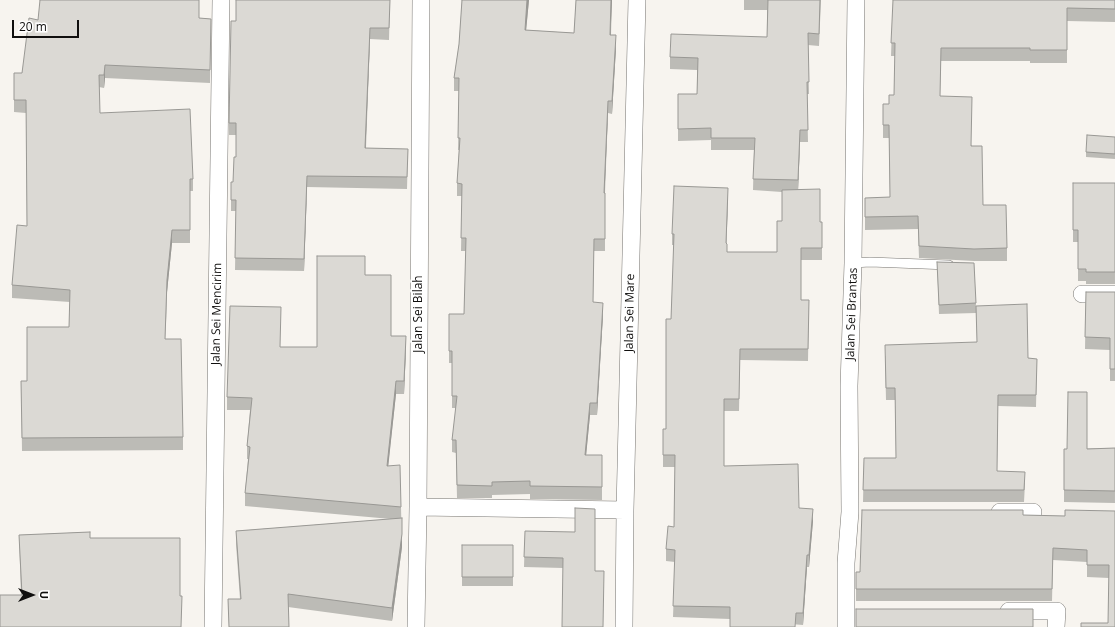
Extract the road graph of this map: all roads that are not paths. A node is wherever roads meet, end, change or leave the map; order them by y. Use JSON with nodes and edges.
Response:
{"nodes":[{"id":1,"x":221,"y":0,"type":"edge"},
{"id":2,"x":421,"y":0,"type":"edge"},
{"id":3,"x":637,"y":0,"type":"edge"},
{"id":4,"x":856,"y":0,"type":"edge"},
{"id":5,"x":853,"y":263,"type":"junction"},
{"id":6,"x":956,"y":266,"type":"edge"},
{"id":7,"x":1082,"y":294,"type":"dead end"},
{"id":8,"x":1115,"y":294,"type":"edge"},
{"id":9,"x":418,"y":507,"type":"junction"},
{"id":10,"x":625,"y":510,"type":"junction"},
{"id":11,"x":986,"y":512,"type":"edge"},
{"id":12,"x":1033,"y":512,"type":"dead end"},
{"id":13,"x":995,"y":611,"type":"edge"},
{"id":14,"x":851,"y":616,"type":"edge"},
{"id":15,"x":213,"y":627,"type":"edge"},
{"id":16,"x":416,"y":627,"type":"edge"},
{"id":17,"x":624,"y":627,"type":"edge"},
{"id":18,"x":1056,"y":627,"type":"edge"}],
"edges":[{"from":1,"to":15,"type":"street","name":"Jalan Sei Mencirim"},
{"from":2,"to":9,"type":"street","name":"Jalan Sei Bilah"},
{"from":3,"to":10,"type":"street","name":"Jalan Sei Mare"},
{"from":4,"to":5,"type":"street","name":"Jalan Sei Brantas"},
{"from":5,"to":6,"type":"lane"},
{"from":5,"to":14,"type":"street","name":"Jalan Sei Brantas"},
{"from":7,"to":8,"type":"street"},
{"from":9,"to":10,"type":"street"},
{"from":9,"to":16,"type":"street","name":"Jalan Sei Bilah"},
{"from":10,"to":17,"type":"street","name":"Jalan Sei Mare"},
{"from":11,"to":12,"type":"street"},
{"from":13,"to":18,"type":"street"}]}
